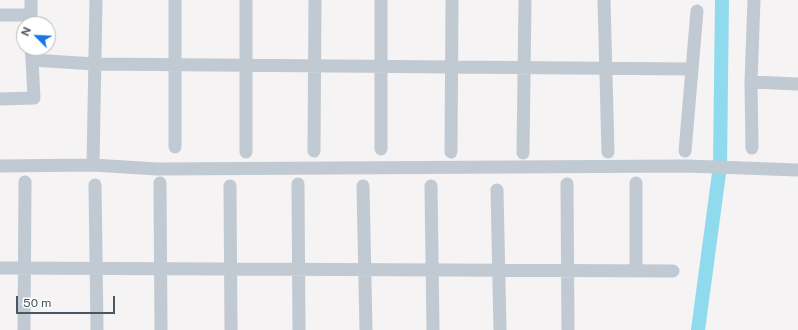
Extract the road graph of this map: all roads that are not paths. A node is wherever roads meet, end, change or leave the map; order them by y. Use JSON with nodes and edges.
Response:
{"nodes":[{"id":1,"x":31,"y":0,"type":"edge"},
{"id":2,"x":96,"y":0,"type":"edge"},
{"id":3,"x":175,"y":0,"type":"edge"},
{"id":4,"x":246,"y":0,"type":"edge"},
{"id":5,"x":315,"y":0,"type":"edge"},
{"id":6,"x":381,"y":0,"type":"edge"},
{"id":7,"x":452,"y":0,"type":"edge"},
{"id":8,"x":525,"y":0,"type":"edge"},
{"id":9,"x":604,"y":0,"type":"edge"},
{"id":10,"x":754,"y":0,"type":"edge"},
{"id":11,"x":697,"y":11,"type":"dead end"},
{"id":12,"x":0,"y":15,"type":"edge"},
{"id":13,"x":31,"y":16,"type":"edge"},
{"id":14,"x":16,"y":18,"type":"edge"},
{"id":15,"x":32,"y":56,"type":"edge"},
{"id":16,"x":45,"y":56,"type":"edge"},
{"id":17,"x":95,"y":64,"type":"junction"},
{"id":18,"x":175,"y":64,"type":"junction"},
{"id":19,"x":245,"y":65,"type":"junction"},
{"id":20,"x":315,"y":66,"type":"junction"},
{"id":21,"x":380,"y":67,"type":"junction"},
{"id":22,"x":451,"y":67,"type":"junction"},
{"id":23,"x":524,"y":68,"type":"junction"},
{"id":24,"x":606,"y":69,"type":"junction"},
{"id":25,"x":692,"y":69,"type":"junction"},
{"id":26,"x":751,"y":82,"type":"junction"},
{"id":27,"x":798,"y":84,"type":"edge"},
{"id":28,"x":0,"y":99,"type":"edge"},
{"id":29,"x":176,"y":147,"type":"dead end"},
{"id":30,"x":752,"y":148,"type":"dead end"},
{"id":31,"x":381,"y":149,"type":"dead end"},
{"id":32,"x":314,"y":151,"type":"dead end"},
{"id":33,"x":246,"y":152,"type":"dead end"},
{"id":34,"x":451,"y":152,"type":"dead end"},
{"id":35,"x":523,"y":152,"type":"dead end"},
{"id":36,"x":608,"y":152,"type":"dead end"},
{"id":37,"x":685,"y":152,"type":"dead end"},
{"id":38,"x":93,"y":165,"type":"junction"},
{"id":39,"x":0,"y":166,"type":"edge"},
{"id":40,"x":798,"y":170,"type":"edge"},
{"id":41,"x":25,"y":182,"type":"dead end"},
{"id":42,"x":160,"y":183,"type":"dead end"},
{"id":43,"x":636,"y":183,"type":"dead end"},
{"id":44,"x":298,"y":184,"type":"dead end"},
{"id":45,"x":567,"y":184,"type":"dead end"},
{"id":46,"x":95,"y":185,"type":"dead end"},
{"id":47,"x":230,"y":186,"type":"dead end"},
{"id":48,"x":363,"y":186,"type":"dead end"},
{"id":49,"x":431,"y":186,"type":"dead end"},
{"id":50,"x":497,"y":190,"type":"dead end"},
{"id":51,"x":0,"y":268,"type":"edge"},
{"id":52,"x":24,"y":268,"type":"junction"},
{"id":53,"x":96,"y":269,"type":"junction"},
{"id":54,"x":160,"y":269,"type":"junction"},
{"id":55,"x":230,"y":269,"type":"junction"},
{"id":56,"x":297,"y":270,"type":"junction"},
{"id":57,"x":364,"y":270,"type":"junction"},
{"id":58,"x":432,"y":270,"type":"junction"},
{"id":59,"x":499,"y":270,"type":"junction"},
{"id":60,"x":567,"y":270,"type":"junction"},
{"id":61,"x":636,"y":270,"type":"junction"},
{"id":62,"x":673,"y":271,"type":"dead end"},
{"id":63,"x":24,"y":330,"type":"edge"},
{"id":64,"x":97,"y":330,"type":"edge"},
{"id":65,"x":161,"y":330,"type":"edge"},
{"id":66,"x":231,"y":330,"type":"edge"},
{"id":67,"x":299,"y":330,"type":"edge"},
{"id":68,"x":366,"y":330,"type":"edge"},
{"id":69,"x":433,"y":330,"type":"edge"},
{"id":70,"x":500,"y":330,"type":"edge"},
{"id":71,"x":568,"y":330,"type":"edge"}],
"edges":[{"from":1,"to":13,"type":"street"},
{"from":2,"to":17,"type":"street"},
{"from":3,"to":18,"type":"street"},
{"from":4,"to":19,"type":"street"},
{"from":5,"to":20,"type":"street"},
{"from":6,"to":21,"type":"street"},
{"from":7,"to":22,"type":"street"},
{"from":8,"to":23,"type":"street"},
{"from":9,"to":24,"type":"street"},
{"from":10,"to":26,"type":"street"},
{"from":11,"to":25,"type":"street"},
{"from":12,"to":14,"type":"street"},
{"from":15,"to":28,"type":"street"},
{"from":16,"to":17,"type":"street"},
{"from":17,"to":18,"type":"street"},
{"from":17,"to":38,"type":"street"},
{"from":18,"to":19,"type":"street"},
{"from":18,"to":29,"type":"street"},
{"from":19,"to":20,"type":"street"},
{"from":19,"to":33,"type":"street"},
{"from":20,"to":21,"type":"street"},
{"from":20,"to":32,"type":"street"},
{"from":21,"to":22,"type":"street"},
{"from":21,"to":31,"type":"street"},
{"from":22,"to":23,"type":"street"},
{"from":22,"to":34,"type":"street"},
{"from":23,"to":24,"type":"street"},
{"from":23,"to":35,"type":"street"},
{"from":24,"to":25,"type":"street"},
{"from":24,"to":36,"type":"street"},
{"from":25,"to":37,"type":"street"},
{"from":26,"to":27,"type":"street"},
{"from":26,"to":30,"type":"street"},
{"from":38,"to":39,"type":"street"},
{"from":38,"to":40,"type":"street"},
{"from":41,"to":52,"type":"street"},
{"from":42,"to":54,"type":"street"},
{"from":43,"to":61,"type":"street"},
{"from":44,"to":56,"type":"street"},
{"from":45,"to":60,"type":"street"},
{"from":46,"to":53,"type":"street"},
{"from":47,"to":55,"type":"street"},
{"from":48,"to":57,"type":"street"},
{"from":49,"to":58,"type":"street"},
{"from":50,"to":59,"type":"street"},
{"from":51,"to":52,"type":"street"},
{"from":52,"to":53,"type":"street"},
{"from":52,"to":63,"type":"street"},
{"from":53,"to":54,"type":"street"},
{"from":53,"to":64,"type":"street"},
{"from":54,"to":55,"type":"street"},
{"from":54,"to":65,"type":"street"},
{"from":55,"to":56,"type":"street"},
{"from":55,"to":66,"type":"street"},
{"from":56,"to":57,"type":"street"},
{"from":56,"to":67,"type":"street"},
{"from":57,"to":58,"type":"street"},
{"from":57,"to":68,"type":"street"},
{"from":58,"to":59,"type":"street"},
{"from":58,"to":69,"type":"street"},
{"from":59,"to":60,"type":"street"},
{"from":59,"to":70,"type":"street"},
{"from":60,"to":61,"type":"street"},
{"from":60,"to":71,"type":"street"},
{"from":61,"to":62,"type":"street"}]}
